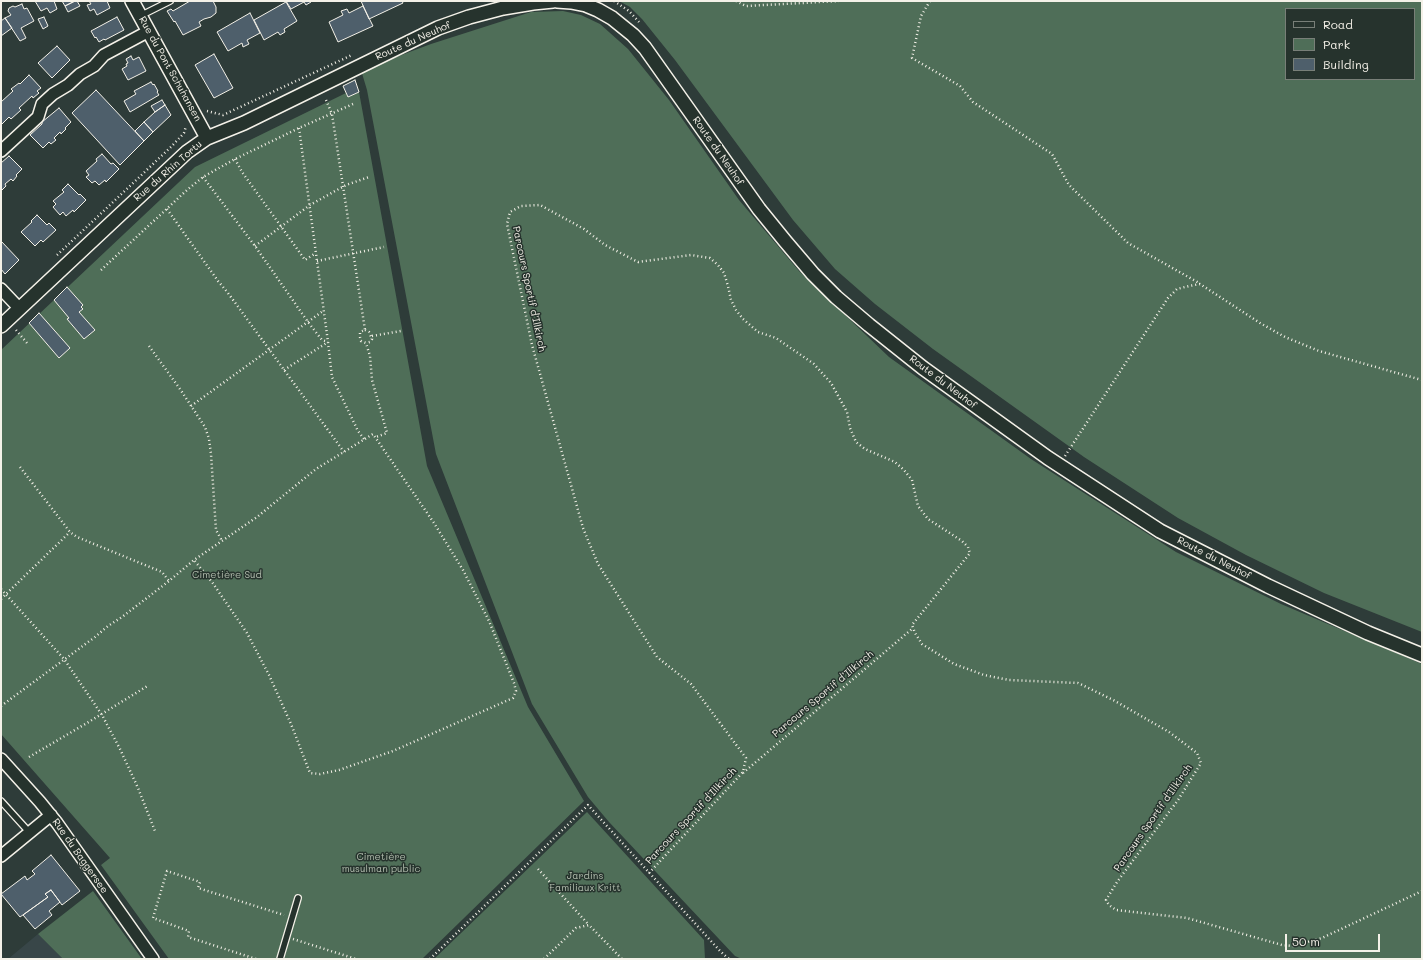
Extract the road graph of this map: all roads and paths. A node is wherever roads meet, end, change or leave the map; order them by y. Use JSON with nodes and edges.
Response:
{"nodes":[{"id":1,"x":132,"y":1,"type":"edge"},
{"id":2,"x":170,"y":1,"type":"edge"},
{"id":3,"x":553,"y":1,"type":"edge"},
{"id":4,"x":557,"y":1,"type":"edge"},
{"id":5,"x":614,"y":1,"type":"edge"},
{"id":6,"x":736,"y":1,"type":"edge"},
{"id":7,"x":839,"y":1,"type":"edge"},
{"id":8,"x":930,"y":1,"type":"edge"},
{"id":9,"x":140,"y":16,"type":"junction"},
{"id":10,"x":642,"y":26,"type":"dead end"},
{"id":11,"x":149,"y":31,"type":"junction"},
{"id":12,"x":337,"y":62,"type":"dead end"},
{"id":13,"x":366,"y":62,"type":"joint"},
{"id":14,"x":326,"y":100,"type":"dead end"},
{"id":15,"x":353,"y":104,"type":"dead end"},
{"id":16,"x":202,"y":109,"type":"dead end"},
{"id":17,"x":332,"y":114,"type":"junction"},
{"id":18,"x":187,"y":122,"type":"dead end"},
{"id":19,"x":299,"y":128,"type":"junction"},
{"id":20,"x":207,"y":138,"type":"junction"},
{"id":21,"x":1,"y":151,"type":"edge"},
{"id":22,"x":235,"y":159,"type":"junction"},
{"id":23,"x":203,"y":176,"type":"junction"},
{"id":24,"x":369,"y":177,"type":"dead end"},
{"id":25,"x":342,"y":188,"type":"junction"},
{"id":26,"x":310,"y":205,"type":"junction"},
{"id":27,"x":167,"y":209,"type":"junction"},
{"id":28,"x":281,"y":226,"type":"junction"},
{"id":29,"x":255,"y":246,"type":"junction"},
{"id":30,"x":384,"y":247,"type":"dead end"},
{"id":31,"x":316,"y":253,"type":"junction"},
{"id":32,"x":353,"y":253,"type":"junction"},
{"id":33,"x":56,"y":255,"type":"dead end"},
{"id":34,"x":317,"y":261,"type":"junction"},
{"id":35,"x":102,"y":270,"type":"dead end"},
{"id":36,"x":1200,"y":284,"type":"junction"},
{"id":37,"x":1,"y":289,"type":"edge"},
{"id":38,"x":19,"y":308,"type":"junction"},
{"id":39,"x":324,"y":311,"type":"junction"},
{"id":40,"x":308,"y":322,"type":"junction"},
{"id":41,"x":1,"y":326,"type":"edge"},
{"id":42,"x":16,"y":330,"type":"dead end"},
{"id":43,"x":365,"y":330,"type":"junction"},
{"id":44,"x":401,"y":331,"type":"dead end"},
{"id":45,"x":372,"y":336,"type":"junction"},
{"id":46,"x":27,"y":342,"type":"dead end"},
{"id":47,"x":328,"y":342,"type":"junction"},
{"id":48,"x":366,"y":343,"type":"junction"},
{"id":49,"x":149,"y":346,"type":"dead end"},
{"id":50,"x":270,"y":350,"type":"junction"},
{"id":51,"x":284,"y":370,"type":"junction"},
{"id":52,"x":1422,"y":380,"type":"edge"},
{"id":53,"x":191,"y":406,"type":"junction"},
{"id":54,"x":376,"y":437,"type":"junction"},
{"id":55,"x":364,"y":439,"type":"junction"},
{"id":56,"x":344,"y":452,"type":"junction"},
{"id":57,"x":1059,"y":453,"type":"dead end"},
{"id":58,"x":20,"y":467,"type":"dead end"},
{"id":59,"x":70,"y":532,"type":"junction"},
{"id":60,"x":222,"y":541,"type":"junction"},
{"id":61,"x":194,"y":560,"type":"junction"},
{"id":62,"x":169,"y":581,"type":"junction"},
{"id":63,"x":1,"y":589,"type":"edge"},
{"id":64,"x":6,"y":594,"type":"junction"},
{"id":65,"x":1,"y":599,"type":"edge"},
{"id":66,"x":913,"y":628,"type":"junction"},
{"id":67,"x":1422,"y":655,"type":"edge"},
{"id":68,"x":64,"y":659,"type":"junction"},
{"id":69,"x":149,"y":685,"type":"dead end"},
{"id":70,"x":1,"y":706,"type":"edge"},
{"id":71,"x":102,"y":715,"type":"junction"},
{"id":72,"x":29,"y":757,"type":"dead end"},
{"id":73,"x":1,"y":759,"type":"edge"},
{"id":74,"x":743,"y":773,"type":"junction"},
{"id":75,"x":1,"y":801,"type":"edge"},
{"id":76,"x":51,"y":815,"type":"junction"},
{"id":77,"x":155,"y":831,"type":"dead end"},
{"id":78,"x":30,"y":833,"type":"junction"},
{"id":79,"x":1,"y":856,"type":"edge"},
{"id":80,"x":538,"y":869,"type":"dead end"},
{"id":81,"x":649,"y":873,"type":"junction"},
{"id":82,"x":1422,"y":890,"type":"edge"},
{"id":83,"x":298,"y":898,"type":"dead end"},
{"id":84,"x":292,"y":918,"type":"junction"},
{"id":85,"x":589,"y":925,"type":"junction"},
{"id":86,"x":286,"y":937,"type":"junction"},
{"id":87,"x":153,"y":959,"type":"edge"},
{"id":88,"x":256,"y":959,"type":"edge"},
{"id":89,"x":280,"y":959,"type":"edge"},
{"id":90,"x":356,"y":959,"type":"edge"},
{"id":91,"x":430,"y":959,"type":"edge"},
{"id":92,"x":544,"y":959,"type":"edge"},
{"id":93,"x":622,"y":959,"type":"edge"},
{"id":94,"x":729,"y":959,"type":"edge"}],
"edges":[{"from":1,"to":9,"type":"street","name":"Rue du Pont Schuhansen"},
{"from":2,"to":9,"type":"lane"},
{"from":3,"to":13,"type":"street","name":"Route du Neuhof"},
{"from":4,"to":67,"type":"street","name":"Route du Neuhof"},
{"from":5,"to":10,"type":"path"},
{"from":6,"to":7,"type":"path"},
{"from":8,"to":36,"type":"path"},
{"from":9,"to":11,"type":"street","name":"Rue du Pont Schuhansen"},
{"from":11,"to":20,"type":"street","name":"Rue du Pont Schuhansen"},
{"from":11,"to":21,"type":"street"},
{"from":12,"to":16,"type":"path"},
{"from":13,"to":20,"type":"street","name":"Rue du Rhin Tortu"},
{"from":14,"to":17,"type":"path"},
{"from":15,"to":17,"type":"path"},
{"from":17,"to":19,"type":"path"},
{"from":17,"to":25,"type":"path"},
{"from":18,"to":33,"type":"path"},
{"from":19,"to":22,"type":"path"},
{"from":19,"to":26,"type":"path"},
{"from":20,"to":38,"type":"street","name":"Rue du Rhin Tortu"},
{"from":22,"to":23,"type":"path"},
{"from":22,"to":28,"type":"path"},
{"from":23,"to":27,"type":"path"},
{"from":23,"to":29,"type":"path"},
{"from":24,"to":25,"type":"path"},
{"from":25,"to":26,"type":"path"},
{"from":25,"to":32,"type":"path"},
{"from":26,"to":28,"type":"path"},
{"from":26,"to":31,"type":"path"},
{"from":27,"to":35,"type":"path"},
{"from":27,"to":50,"type":"path"},
{"from":28,"to":29,"type":"path"},
{"from":28,"to":31,"type":"path"},
{"from":29,"to":40,"type":"path"},
{"from":30,"to":32,"type":"path"},
{"from":31,"to":34,"type":"path"},
{"from":32,"to":34,"type":"path"},
{"from":32,"to":43,"type":"path"},
{"from":34,"to":39,"type":"path"},
{"from":36,"to":52,"type":"path"},
{"from":36,"to":57,"type":"path"},
{"from":37,"to":38,"type":"street"},
{"from":38,"to":41,"type":"street","name":"Rue du Rhin Tortu"},
{"from":39,"to":40,"type":"path"},
{"from":39,"to":47,"type":"path"},
{"from":40,"to":47,"type":"path"},
{"from":40,"to":50,"type":"path"},
{"from":42,"to":46,"type":"path"},
{"from":43,"to":45,"type":"path"},
{"from":43,"to":48,"type":"path"},
{"from":44,"to":45,"type":"path"},
{"from":45,"to":48,"type":"path"},
{"from":47,"to":51,"type":"path"},
{"from":47,"to":55,"type":"path"},
{"from":48,"to":54,"type":"path"},
{"from":49,"to":53,"type":"path"},
{"from":50,"to":51,"type":"path"},
{"from":50,"to":53,"type":"path"},
{"from":51,"to":56,"type":"path"},
{"from":53,"to":60,"type":"path"},
{"from":54,"to":55,"type":"path"},
{"from":54,"to":61,"type":"path"},
{"from":55,"to":56,"type":"path"},
{"from":56,"to":60,"type":"path"},
{"from":58,"to":59,"type":"path"},
{"from":59,"to":62,"type":"path"},
{"from":59,"to":64,"type":"path"},
{"from":60,"to":61,"type":"path"},
{"from":61,"to":62,"type":"path"},
{"from":62,"to":68,"type":"path"},
{"from":63,"to":64,"type":"path"},
{"from":64,"to":65,"type":"path"},
{"from":64,"to":68,"type":"path"},
{"from":66,"to":74,"type":"path","name":"Parcours Sportif d’Illkirch"},
{"from":66,"to":74,"type":"path","name":"Parcours Sportif d'Illkirch"},
{"from":66,"to":82,"type":"path","name":"Parcours Sportif d'Illkirch"},
{"from":68,"to":70,"type":"path"},
{"from":68,"to":71,"type":"path"},
{"from":69,"to":71,"type":"path"},
{"from":71,"to":72,"type":"path"},
{"from":71,"to":77,"type":"path"},
{"from":73,"to":76,"type":"street","name":"Rue du Baggersee"},
{"from":74,"to":81,"type":"path","name":"Parcours Sportif d'Illkirch"},
{"from":75,"to":78,"type":"lane"},
{"from":76,"to":78,"type":"street"},
{"from":76,"to":87,"type":"street","name":"Rue du Baggersee"},
{"from":78,"to":79,"type":"street"},
{"from":80,"to":85,"type":"path"},
{"from":81,"to":91,"type":"path"},
{"from":81,"to":94,"type":"path"},
{"from":83,"to":84,"type":"lane"},
{"from":84,"to":86,"type":"lane"},
{"from":84,"to":88,"type":"path"},
{"from":85,"to":92,"type":"path"},
{"from":85,"to":93,"type":"path"},
{"from":86,"to":89,"type":"lane"},
{"from":86,"to":90,"type":"path"}]}
